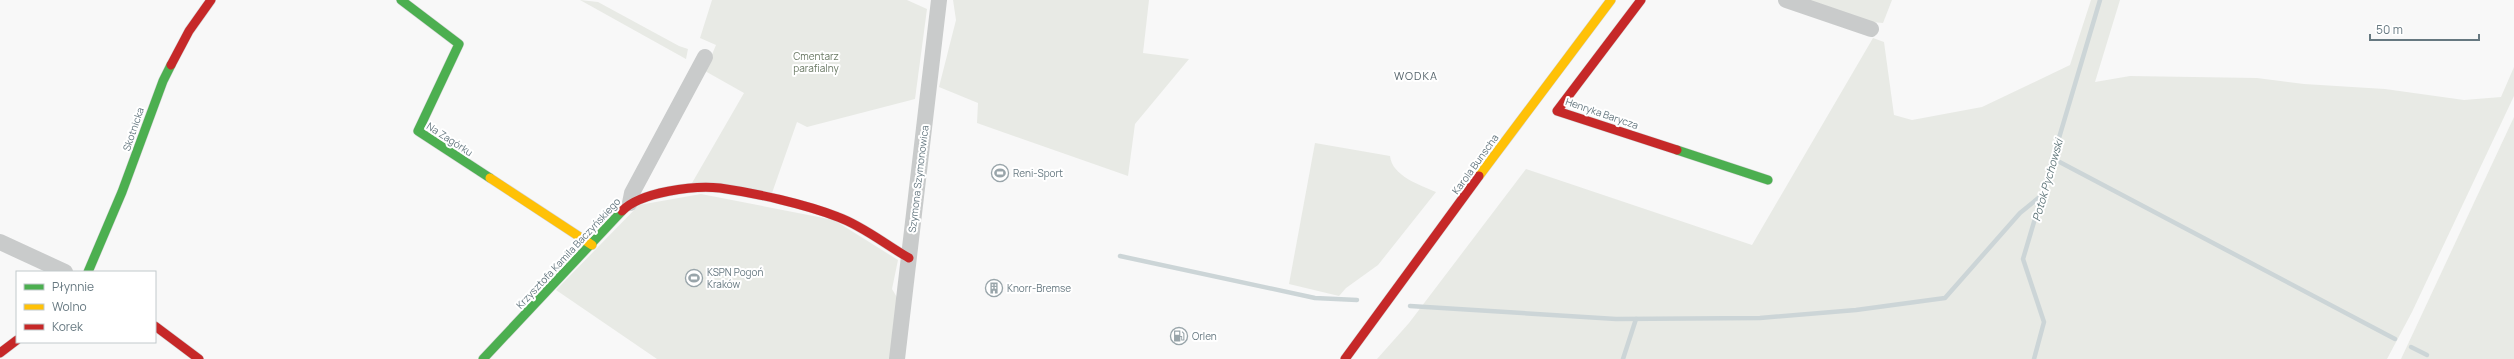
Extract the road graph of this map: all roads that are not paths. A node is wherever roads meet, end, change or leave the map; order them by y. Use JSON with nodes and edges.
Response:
{"nodes":[{"id":1,"x":211,"y":0,"type":"edge"},
{"id":2,"x":401,"y":0,"type":"edge"},
{"id":3,"x":939,"y":0,"type":"edge"},
{"id":4,"x":1611,"y":0,"type":"edge"},
{"id":5,"x":1642,"y":0,"type":"edge"},
{"id":6,"x":1786,"y":0,"type":"edge"},
{"id":7,"x":1871,"y":29,"type":"dead end"},
{"id":8,"x":705,"y":58,"type":"dead end"},
{"id":9,"x":1768,"y":180,"type":"dead end"},
{"id":10,"x":630,"y":203,"type":"junction"},
{"id":11,"x":0,"y":242,"type":"edge"},
{"id":12,"x":592,"y":245,"type":"junction"},
{"id":13,"x":909,"y":258,"type":"junction"},
{"id":14,"x":63,"y":271,"type":"edge"},
{"id":15,"x":88,"y":271,"type":"edge"},
{"id":16,"x":156,"y":327,"type":"edge"},
{"id":17,"x":1357,"y":340,"type":"junction"},
{"id":18,"x":16,"y":341,"type":"edge"},
{"id":19,"x":0,"y":353,"type":"edge"},
{"id":20,"x":199,"y":359,"type":"edge"},
{"id":21,"x":483,"y":359,"type":"edge"},
{"id":22,"x":897,"y":359,"type":"edge"},
{"id":23,"x":1339,"y":359,"type":"edge"},
{"id":24,"x":1345,"y":359,"type":"edge"}],
"edges":[{"from":1,"to":15,"type":"street","name":"Skotnicka"},
{"from":2,"to":12,"type":"street","name":"Na Zagórku"},
{"from":3,"to":13,"type":"street","name":"Szymona Szymonowica"},
{"from":4,"to":17,"type":"street","name":"Karola Bunscha"},
{"from":5,"to":9,"type":"street","name":"Henryka Barycza"},
{"from":6,"to":7,"type":"street"},
{"from":8,"to":10,"type":"street"},
{"from":10,"to":12,"type":"street","name":"Krzysztofa Kamila Baczyńskiego"},
{"from":10,"to":13,"type":"street","name":"Krzysztofa Kamila Baczyńskiego"},
{"from":11,"to":14,"type":"street"},
{"from":12,"to":21,"type":"street","name":"Krzysztofa Kamila Baczyńskiego"},
{"from":13,"to":22,"type":"street","name":"Szymona Szymonowica"},
{"from":16,"to":20,"type":"street"},
{"from":17,"to":23,"type":"street","name":"Karola Bunscha"},
{"from":17,"to":24,"type":"street","name":"Karola Bunscha"},
{"from":18,"to":19,"type":"street"}]}
